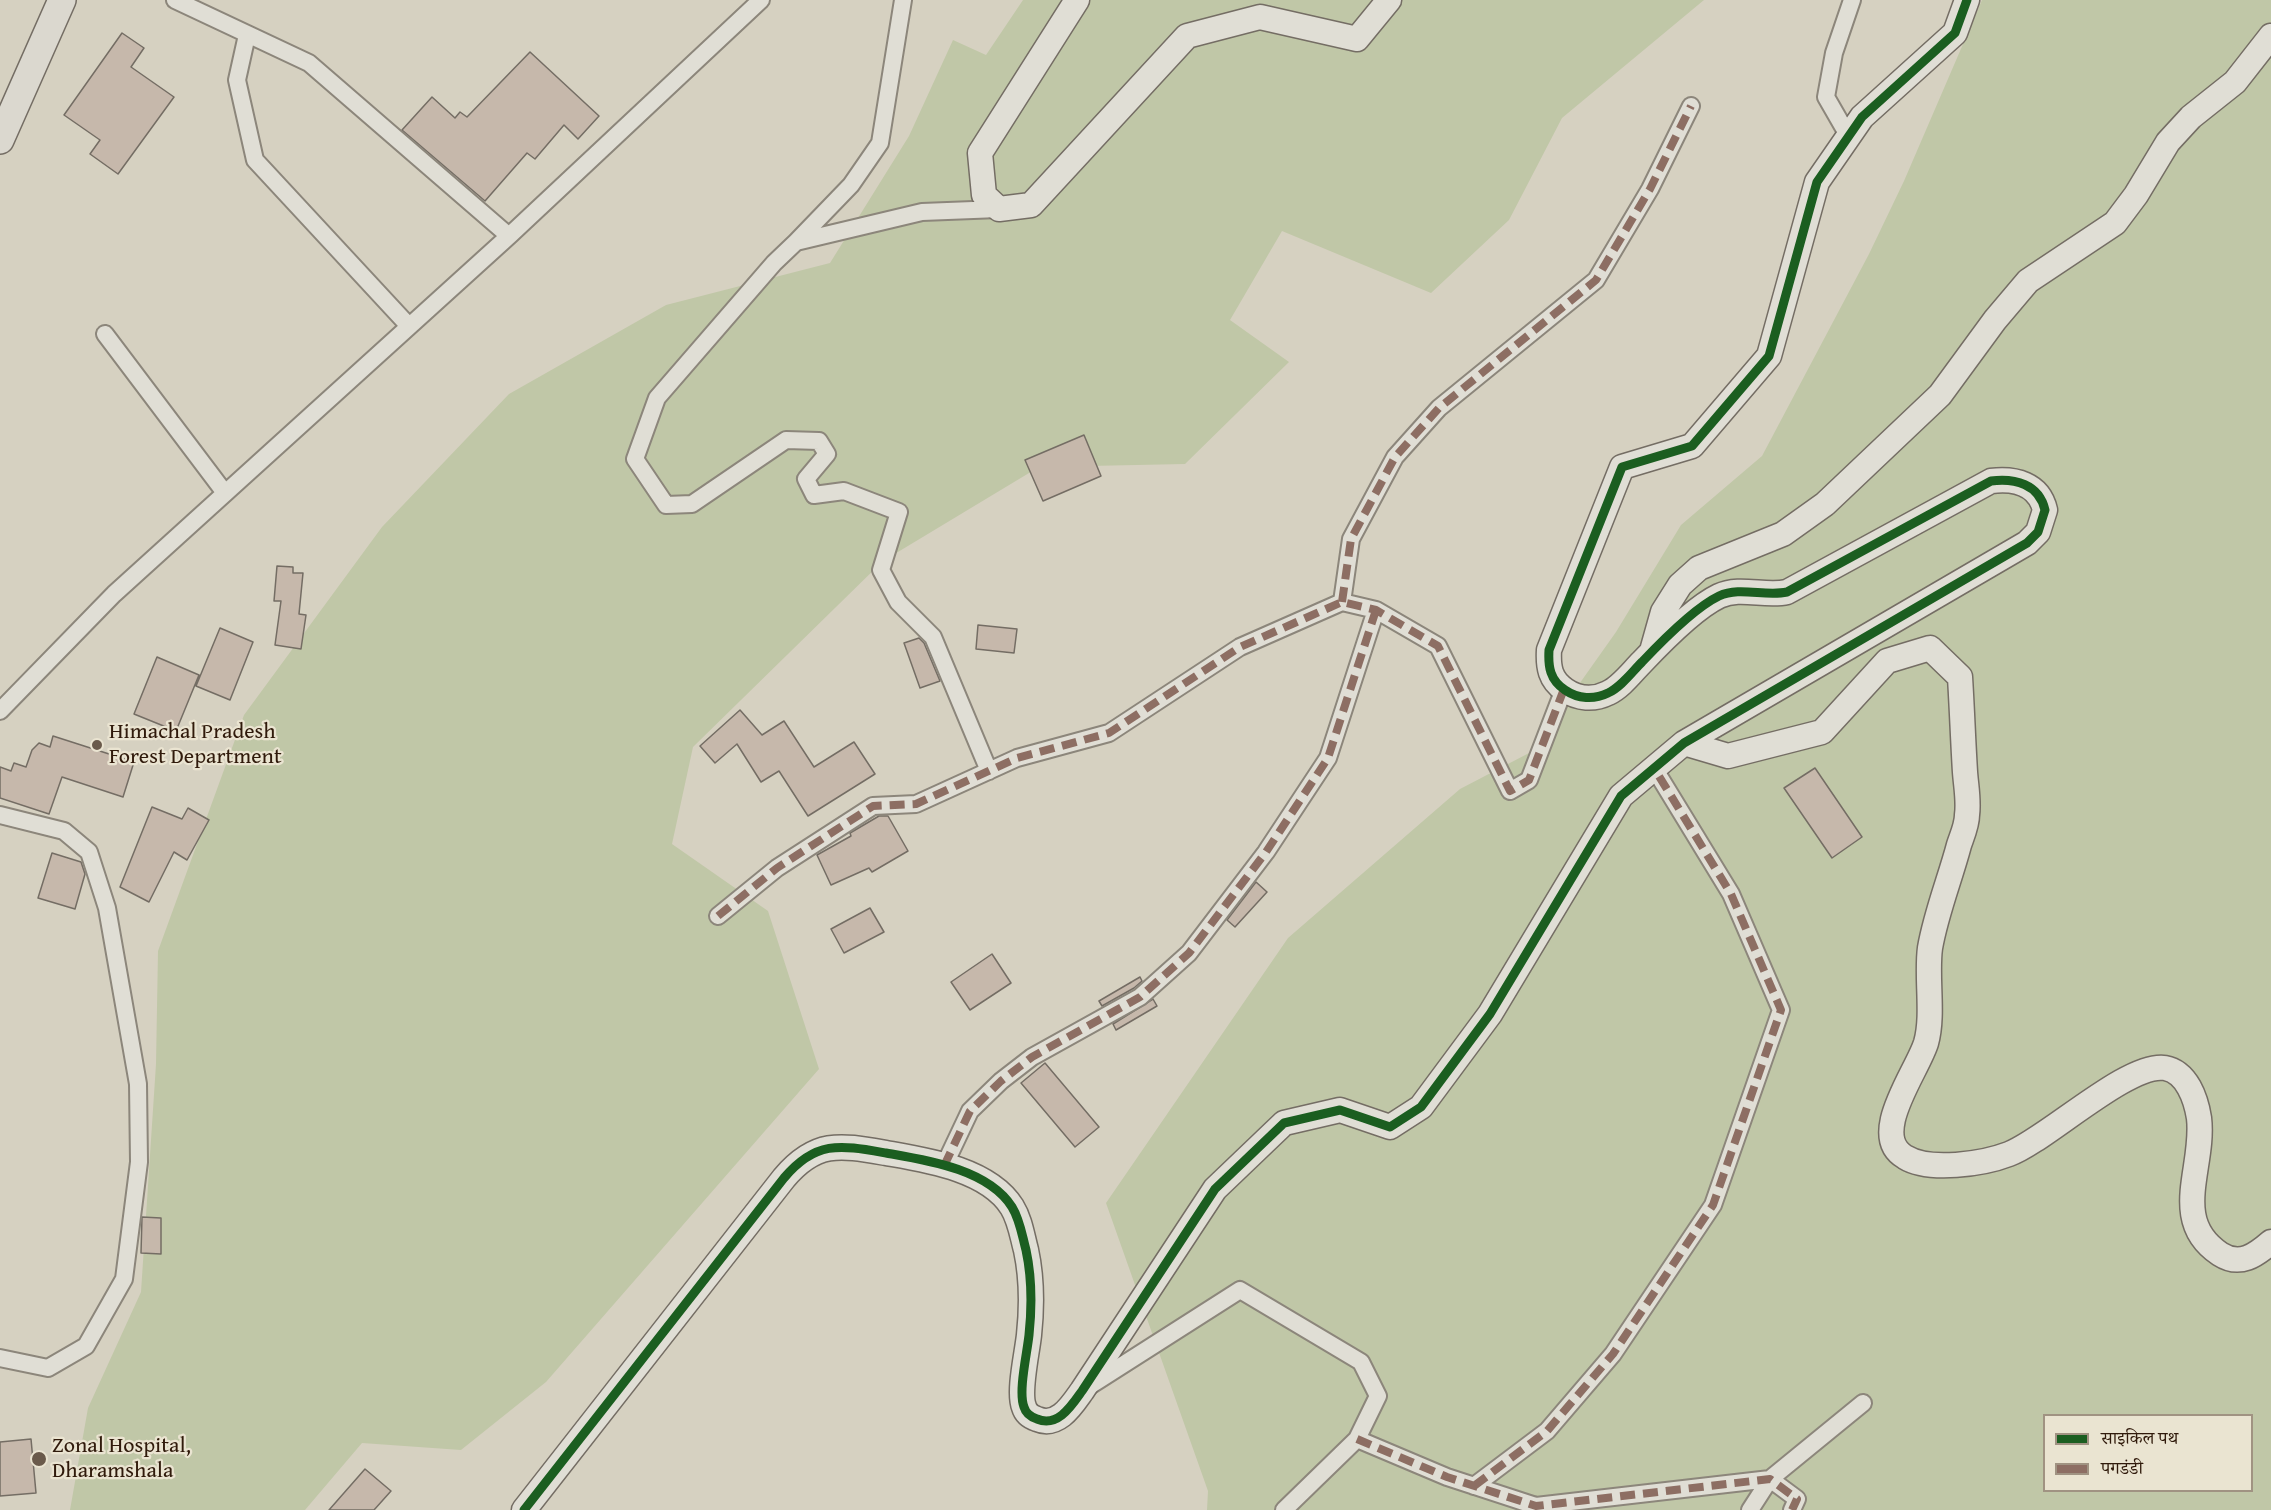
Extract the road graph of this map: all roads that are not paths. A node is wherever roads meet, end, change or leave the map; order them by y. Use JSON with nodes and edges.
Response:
{"nodes":[{"id":1,"x":62,"y":0,"type":"edge"},
{"id":2,"x":175,"y":0,"type":"edge"},
{"id":3,"x":761,"y":0,"type":"edge"},
{"id":4,"x":903,"y":0,"type":"edge"},
{"id":5,"x":1077,"y":0,"type":"edge"},
{"id":6,"x":1389,"y":0,"type":"edge"},
{"id":7,"x":1852,"y":0,"type":"edge"},
{"id":8,"x":1967,"y":0,"type":"edge"},
{"id":9,"x":247,"y":35,"type":"junction"},
{"id":10,"x":2271,"y":36,"type":"edge"},
{"id":11,"x":1691,"y":106,"type":"dead end"},
{"id":12,"x":1849,"y":137,"type":"junction"},
{"id":13,"x":0,"y":140,"type":"edge"},
{"id":14,"x":999,"y":209,"type":"junction"},
{"id":15,"x":509,"y":236,"type":"junction"},
{"id":16,"x":796,"y":242,"type":"junction"},
{"id":17,"x":408,"y":325,"type":"junction"},
{"id":18,"x":105,"y":334,"type":"dead end"},
{"id":19,"x":225,"y":493,"type":"junction"},
{"id":20,"x":1342,"y":602,"type":"junction"},
{"id":21,"x":1376,"y":610,"type":"junction"},
{"id":22,"x":1652,"y":651,"type":"junction"},
{"id":23,"x":1564,"y":690,"type":"junction"},
{"id":24,"x":0,"y":711,"type":"edge"},
{"id":25,"x":1684,"y":743,"type":"junction"},
{"id":26,"x":1654,"y":768,"type":"junction"},
{"id":27,"x":989,"y":771,"type":"junction"},
{"id":28,"x":0,"y":814,"type":"edge"},
{"id":29,"x":718,"y":916,"type":"dead end"},
{"id":30,"x":944,"y":1166,"type":"junction"},
{"id":31,"x":2271,"y":1242,"type":"edge"},
{"id":32,"x":0,"y":1358,"type":"edge"},
{"id":33,"x":1082,"y":1391,"type":"junction"},
{"id":34,"x":1863,"y":1403,"type":"dead end"},
{"id":35,"x":1357,"y":1439,"type":"junction"},
{"id":36,"x":1770,"y":1479,"type":"junction"},
{"id":37,"x":1474,"y":1486,"type":"junction"},
{"id":38,"x":524,"y":1510,"type":"edge"},
{"id":39,"x":1284,"y":1510,"type":"edge"},
{"id":40,"x":1749,"y":1510,"type":"edge"},
{"id":41,"x":1792,"y":1510,"type":"edge"}],
"edges":[{"from":1,"to":13,"type":"main road"},
{"from":2,"to":9,"type":"street"},
{"from":3,"to":15,"type":"street"},
{"from":4,"to":16,"type":"street"},
{"from":5,"to":14,"type":"street"},
{"from":6,"to":14,"type":"street"},
{"from":7,"to":12,"type":"street"},
{"from":8,"to":12,"type":"street"},
{"from":9,"to":15,"type":"street"},
{"from":9,"to":17,"type":"street"},
{"from":10,"to":22,"type":"street"},
{"from":11,"to":20,"type":"street"},
{"from":12,"to":23,"type":"street"},
{"from":14,"to":16,"type":"street"},
{"from":15,"to":17,"type":"street"},
{"from":16,"to":27,"type":"street"},
{"from":17,"to":19,"type":"street"},
{"from":18,"to":19,"type":"street"},
{"from":19,"to":24,"type":"street"},
{"from":20,"to":21,"type":"street"},
{"from":20,"to":27,"type":"street"},
{"from":21,"to":23,"type":"street"},
{"from":21,"to":30,"type":"street"},
{"from":22,"to":23,"type":"street"},
{"from":22,"to":25,"type":"street"},
{"from":25,"to":26,"type":"street"},
{"from":25,"to":31,"type":"street"},
{"from":26,"to":33,"type":"street"},
{"from":26,"to":37,"type":"street"},
{"from":27,"to":29,"type":"street"},
{"from":28,"to":32,"type":"street"},
{"from":30,"to":33,"type":"street"},
{"from":30,"to":38,"type":"street"},
{"from":33,"to":35,"type":"street"},
{"from":34,"to":36,"type":"street"},
{"from":35,"to":37,"type":"street"},
{"from":35,"to":39,"type":"street"},
{"from":36,"to":37,"type":"street"},
{"from":36,"to":40,"type":"street"},
{"from":36,"to":41,"type":"street"}]}
